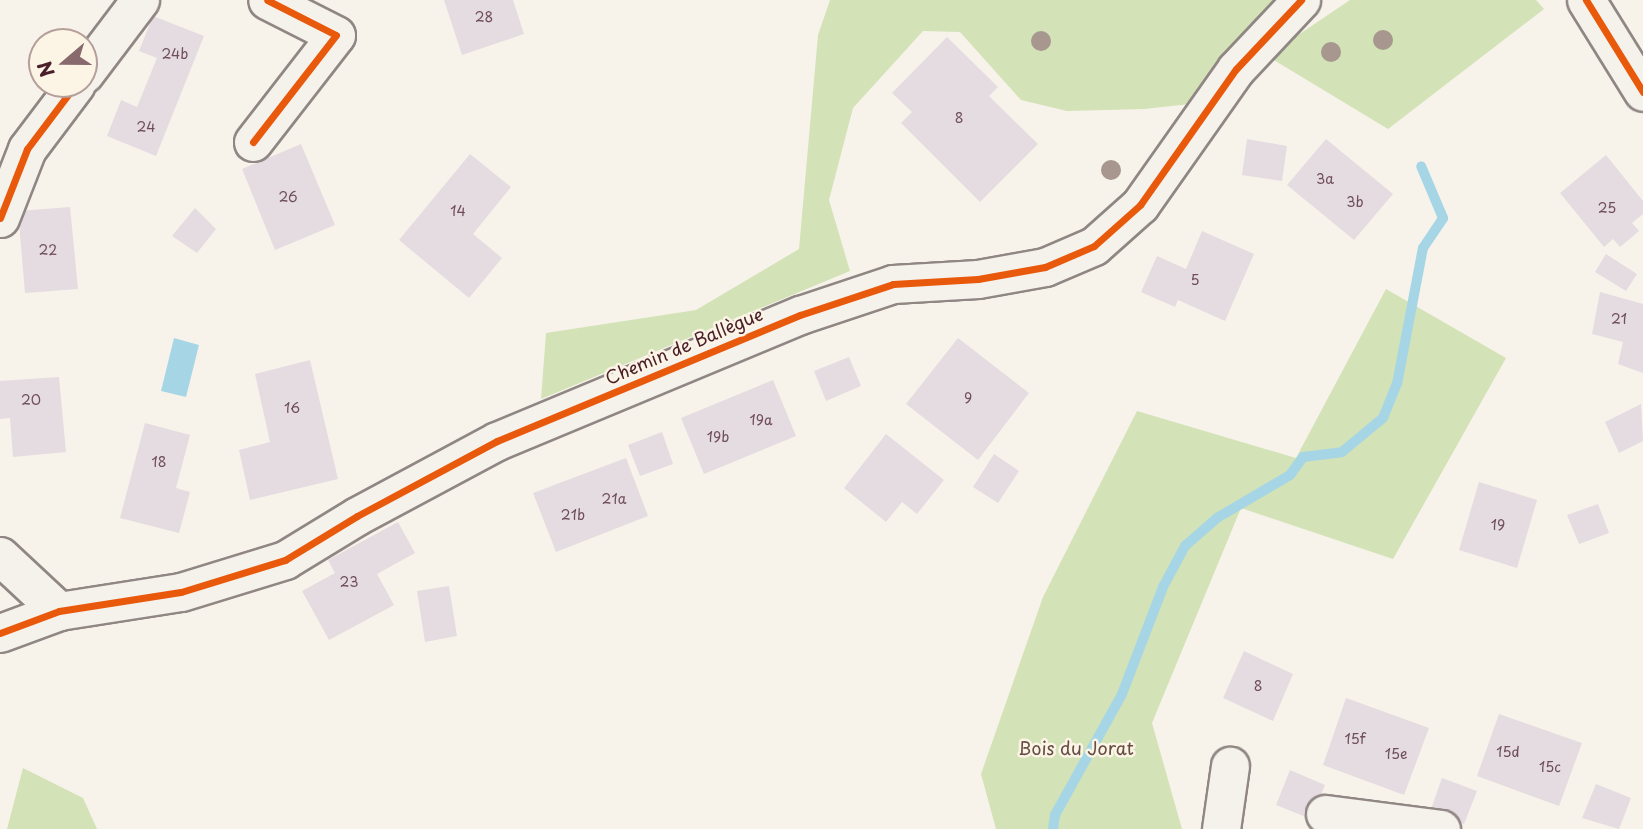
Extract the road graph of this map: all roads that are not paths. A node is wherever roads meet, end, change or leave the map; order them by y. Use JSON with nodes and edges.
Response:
{"nodes":[{"id":1,"x":139,"y":0,"type":"edge"},
{"id":2,"x":267,"y":0,"type":"edge"},
{"id":3,"x":1301,"y":0,"type":"edge"},
{"id":4,"x":1586,"y":0,"type":"edge"},
{"id":5,"x":98,"y":55,"type":"edge"},
{"id":6,"x":1643,"y":92,"type":"edge"},
{"id":7,"x":65,"y":98,"type":"edge"},
{"id":8,"x":253,"y":142,"type":"dead end"},
{"id":9,"x":0,"y":218,"type":"edge"},
{"id":10,"x":0,"y":556,"type":"edge"},
{"id":11,"x":59,"y":611,"type":"junction"},
{"id":12,"x":0,"y":633,"type":"edge"},
{"id":13,"x":1230,"y":766,"type":"dead end"},
{"id":14,"x":1325,"y":814,"type":"dead end"},
{"id":15,"x":1221,"y":829,"type":"edge"},
{"id":16,"x":1441,"y":829,"type":"edge"}],
"edges":[{"from":1,"to":5,"type":"street"},
{"from":2,"to":8,"type":"street"},
{"from":3,"to":11,"type":"street","name":"Chemin de Ballègue"},
{"from":4,"to":6,"type":"street"},
{"from":7,"to":9,"type":"street"},
{"from":10,"to":11,"type":"street"},
{"from":11,"to":12,"type":"street","name":"Chemin de Ballègue"},
{"from":13,"to":15,"type":"street"},
{"from":14,"to":16,"type":"street"}]}
